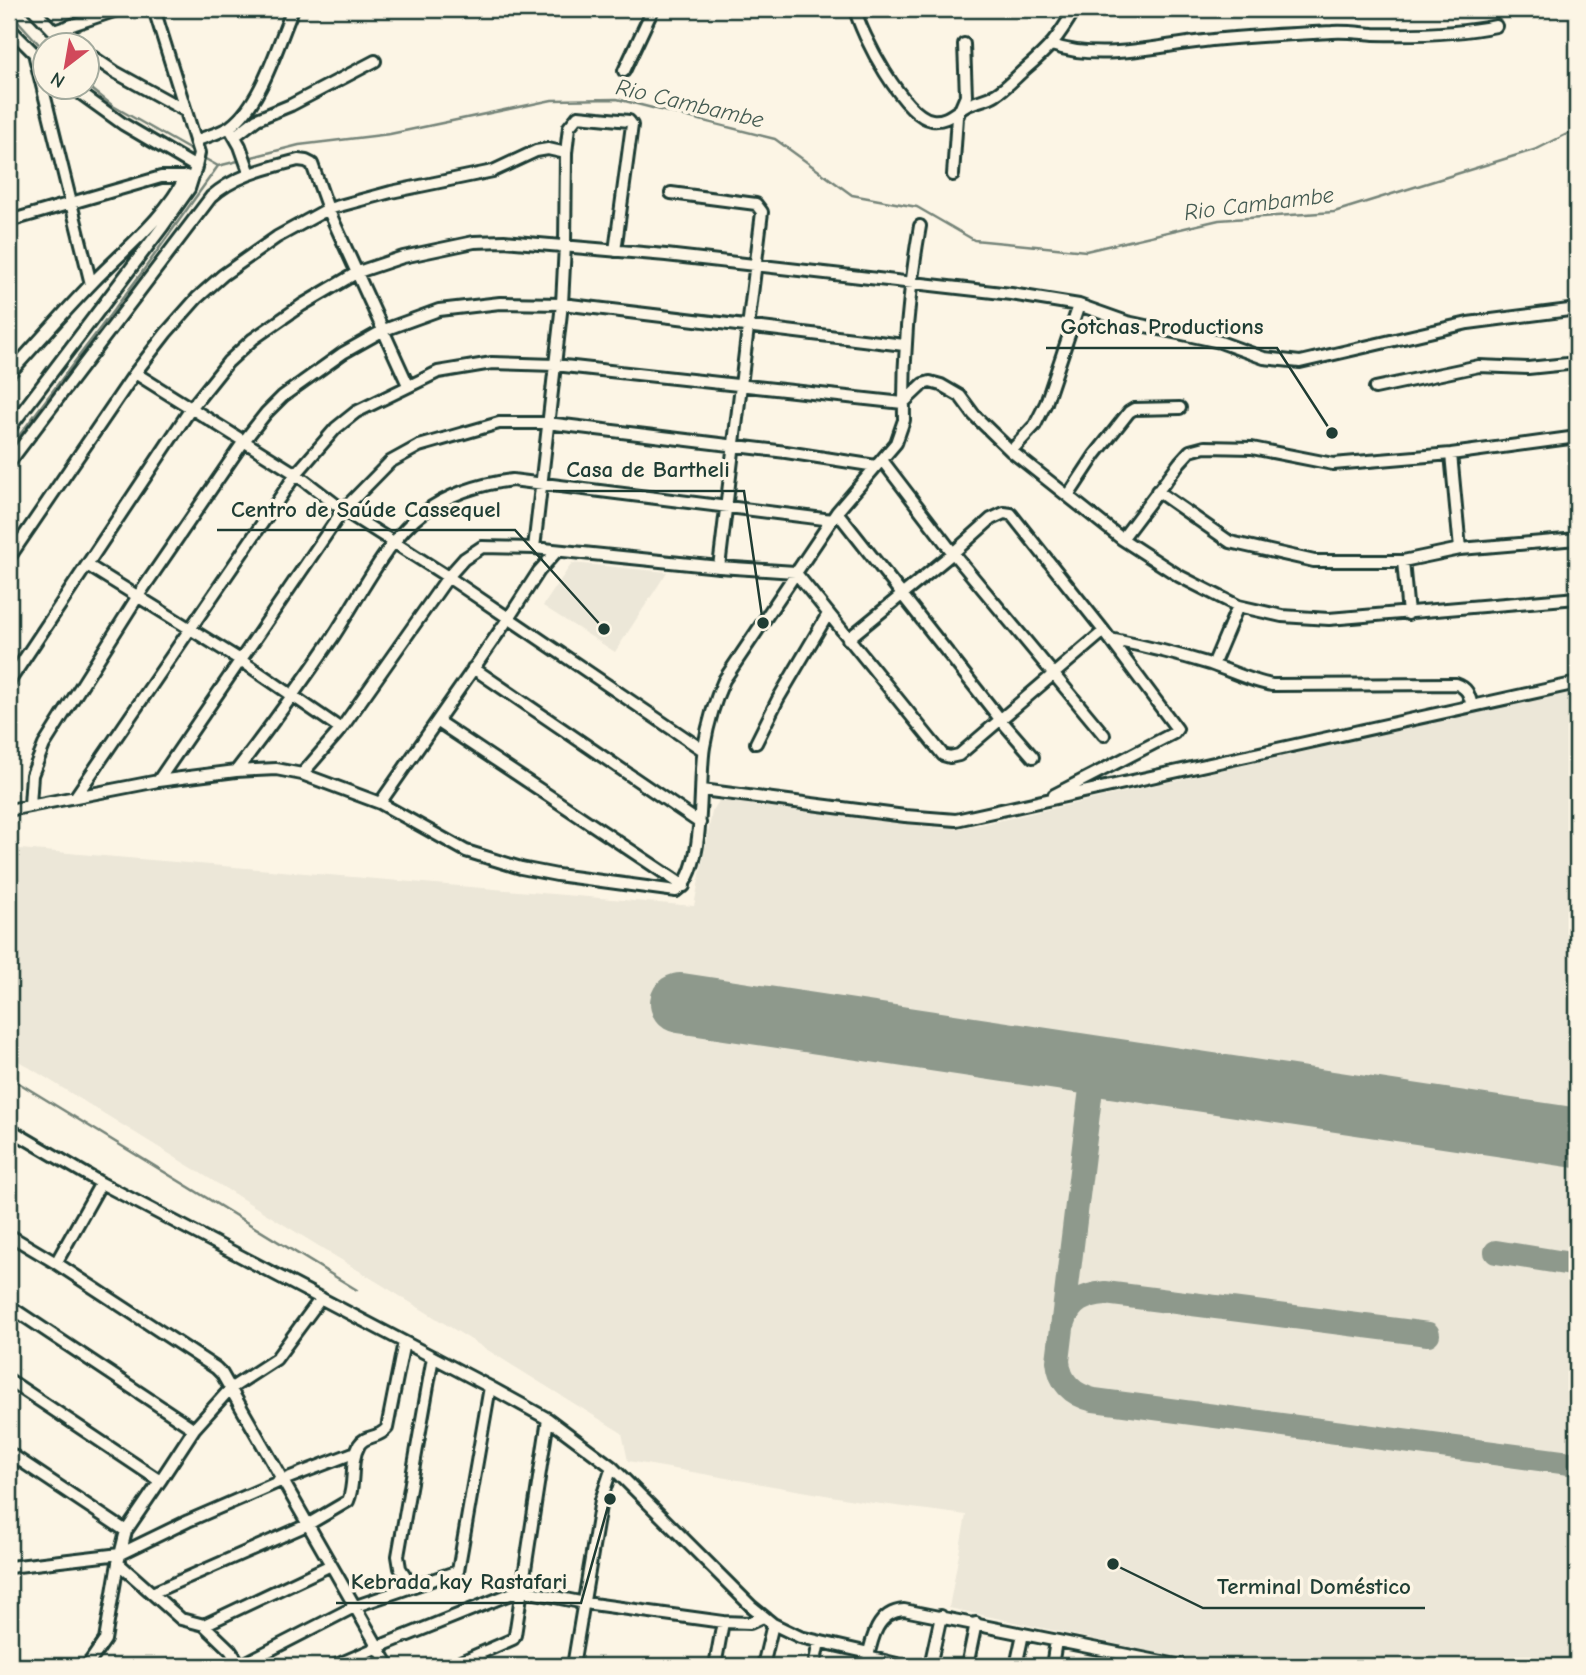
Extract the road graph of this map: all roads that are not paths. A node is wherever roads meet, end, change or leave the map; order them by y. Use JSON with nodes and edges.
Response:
{"nodes":[{"id":1,"x":33,"y":9,"type":"edge"},
{"id":2,"x":120,"y":9,"type":"edge"},
{"id":3,"x":154,"y":9,"type":"edge"},
{"id":4,"x":293,"y":9,"type":"edge"},
{"id":5,"x":653,"y":9,"type":"edge"},
{"id":6,"x":855,"y":9,"type":"edge"},
{"id":7,"x":1075,"y":9,"type":"edge"},
{"id":8,"x":1496,"y":26,"type":"dead end"},
{"id":9,"x":9,"y":28,"type":"edge"},
{"id":10,"x":54,"y":31,"type":"joint"},
{"id":11,"x":964,"y":44,"type":"dead end"},
{"id":12,"x":1052,"y":45,"type":"junction"},
{"id":13,"x":32,"y":54,"type":"edge"},
{"id":14,"x":375,"y":61,"type":"dead end"},
{"id":15,"x":102,"y":63,"type":"edge"},
{"id":16,"x":624,"y":71,"type":"dead end"},
{"id":17,"x":46,"y":102,"type":"edge"},
{"id":18,"x":92,"y":102,"type":"edge"},
{"id":19,"x":184,"y":110,"type":"junction"},
{"id":20,"x":959,"y":110,"type":"junction"},
{"id":21,"x":234,"y":136,"type":"junction"},
{"id":22,"x":195,"y":141,"type":"junction"},
{"id":23,"x":566,"y":153,"type":"junction"},
{"id":24,"x":249,"y":171,"type":"junction"},
{"id":25,"x":953,"y":175,"type":"dead end"},
{"id":26,"x":192,"y":178,"type":"junction"},
{"id":27,"x":671,"y":192,"type":"dead end"},
{"id":28,"x":209,"y":195,"type":"junction"},
{"id":29,"x":70,"y":204,"type":"junction"},
{"id":30,"x":328,"y":209,"type":"junction"},
{"id":31,"x":9,"y":221,"type":"edge"},
{"id":32,"x":920,"y":226,"type":"dead end"},
{"id":33,"x":565,"y":245,"type":"junction"},
{"id":34,"x":615,"y":251,"type":"junction"},
{"id":35,"x":755,"y":266,"type":"junction"},
{"id":36,"x":358,"y":272,"type":"junction"},
{"id":37,"x":91,"y":284,"type":"junction"},
{"id":38,"x":910,"y":284,"type":"junction"},
{"id":39,"x":562,"y":304,"type":"junction"},
{"id":40,"x":1079,"y":305,"type":"junction"},
{"id":41,"x":1577,"y":309,"type":"edge"},
{"id":42,"x":748,"y":327,"type":"junction"},
{"id":43,"x":384,"y":330,"type":"junction"},
{"id":44,"x":904,"y":345,"type":"junction"},
{"id":45,"x":1577,"y":363,"type":"edge"},
{"id":46,"x":555,"y":365,"type":"junction"},
{"id":47,"x":135,"y":373,"type":"junction"},
{"id":48,"x":9,"y":374,"type":"edge"},
{"id":49,"x":408,"y":385,"type":"junction"},
{"id":50,"x":742,"y":385,"type":"junction"},
{"id":51,"x":1375,"y":388,"type":"dead end"},
{"id":52,"x":903,"y":403,"type":"junction"},
{"id":53,"x":192,"y":407,"type":"junction"},
{"id":54,"x":1180,"y":408,"type":"dead end"},
{"id":55,"x":547,"y":423,"type":"junction"},
{"id":56,"x":9,"y":429,"type":"edge"},
{"id":57,"x":1577,"y":437,"type":"edge"},
{"id":58,"x":244,"y":441,"type":"junction"},
{"id":59,"x":734,"y":447,"type":"junction"},
{"id":60,"x":1011,"y":451,"type":"junction"},
{"id":61,"x":1451,"y":454,"type":"junction"},
{"id":62,"x":9,"y":463,"type":"edge"},
{"id":63,"x":879,"y":463,"type":"junction"},
{"id":64,"x":296,"y":474,"type":"junction"},
{"id":65,"x":541,"y":483,"type":"junction"},
{"id":66,"x":1157,"y":491,"type":"junction"},
{"id":67,"x":1068,"y":496,"type":"junction"},
{"id":68,"x":727,"y":506,"type":"junction"},
{"id":69,"x":343,"y":510,"type":"junction"},
{"id":70,"x":834,"y":516,"type":"junction"},
{"id":71,"x":1122,"y":539,"type":"junction"},
{"id":72,"x":1577,"y":539,"type":"edge"},
{"id":73,"x":394,"y":543,"type":"junction"},
{"id":74,"x":534,"y":548,"type":"junction"},
{"id":75,"x":1460,"y":550,"type":"junction"},
{"id":76,"x":557,"y":551,"type":"junction"},
{"id":77,"x":953,"y":553,"type":"junction"},
{"id":78,"x":9,"y":558,"type":"edge"},
{"id":79,"x":1403,"y":561,"type":"junction"},
{"id":80,"x":87,"y":565,"type":"junction"},
{"id":81,"x":719,"y":567,"type":"junction"},
{"id":82,"x":795,"y":572,"type":"junction"},
{"id":83,"x":448,"y":577,"type":"junction"},
{"id":84,"x":903,"y":594,"type":"junction"},
{"id":85,"x":138,"y":596,"type":"junction"},
{"id":86,"x":1577,"y":598,"type":"edge"},
{"id":87,"x":1238,"y":606,"type":"junction"},
{"id":88,"x":828,"y":614,"type":"junction"},
{"id":89,"x":1409,"y":614,"type":"junction"},
{"id":90,"x":508,"y":619,"type":"junction"},
{"id":91,"x":190,"y":630,"type":"junction"},
{"id":92,"x":1107,"y":635,"type":"junction"},
{"id":93,"x":848,"y":639,"type":"junction"},
{"id":94,"x":242,"y":660,"type":"junction"},
{"id":95,"x":1213,"y":665,"type":"junction"},
{"id":96,"x":473,"y":668,"type":"junction"},
{"id":97,"x":1054,"y":676,"type":"junction"},
{"id":98,"x":9,"y":682,"type":"edge"},
{"id":99,"x":1577,"y":683,"type":"edge"},
{"id":100,"x":292,"y":697,"type":"junction"},
{"id":101,"x":1472,"y":706,"type":"junction"},
{"id":102,"x":1000,"y":719,"type":"junction"},
{"id":103,"x":437,"y":721,"type":"junction"},
{"id":104,"x":341,"y":729,"type":"junction"},
{"id":105,"x":1104,"y":735,"type":"dead end"},
{"id":106,"x":755,"y":743,"type":"dead end"},
{"id":107,"x":703,"y":750,"type":"junction"},
{"id":108,"x":1033,"y":757,"type":"dead end"},
{"id":109,"x":236,"y":771,"type":"junction"},
{"id":110,"x":302,"y":774,"type":"junction"},
{"id":111,"x":158,"y":781,"type":"junction"},
{"id":112,"x":702,"y":790,"type":"junction"},
{"id":113,"x":76,"y":796,"type":"junction"},
{"id":114,"x":380,"y":803,"type":"junction"},
{"id":115,"x":1038,"y":803,"type":"junction"},
{"id":116,"x":30,"y":805,"type":"junction"},
{"id":117,"x":9,"y":810,"type":"edge"},
{"id":118,"x":700,"y":823,"type":"junction"},
{"id":119,"x":684,"y":886,"type":"junction"},
{"id":120,"x":9,"y":1129,"type":"edge"},
{"id":121,"x":101,"y":1183,"type":"junction"},
{"id":122,"x":9,"y":1236,"type":"edge"},
{"id":123,"x":56,"y":1263,"type":"junction"},
{"id":124,"x":321,"y":1298,"type":"junction"},
{"id":125,"x":9,"y":1306,"type":"edge"},
{"id":126,"x":404,"y":1342,"type":"junction"},
{"id":127,"x":433,"y":1357,"type":"junction"},
{"id":128,"x":9,"y":1380,"type":"edge"},
{"id":129,"x":489,"y":1387,"type":"junction"},
{"id":130,"x":230,"y":1389,"type":"junction"},
{"id":131,"x":548,"y":1419,"type":"junction"},
{"id":132,"x":194,"y":1430,"type":"junction"},
{"id":133,"x":356,"y":1452,"type":"junction"},
{"id":134,"x":9,"y":1453,"type":"edge"},
{"id":135,"x":612,"y":1467,"type":"junction"},
{"id":136,"x":283,"y":1480,"type":"junction"},
{"id":137,"x":160,"y":1481,"type":"junction"},
{"id":138,"x":307,"y":1525,"type":"junction"},
{"id":139,"x":125,"y":1531,"type":"junction"},
{"id":140,"x":119,"y":1558,"type":"junction"},
{"id":141,"x":331,"y":1565,"type":"junction"},
{"id":142,"x":9,"y":1567,"type":"edge"},
{"id":143,"x":411,"y":1586,"type":"junction"},
{"id":144,"x":520,"y":1590,"type":"junction"},
{"id":145,"x":152,"y":1593,"type":"junction"},
{"id":146,"x":585,"y":1603,"type":"junction"},
{"id":147,"x":356,"y":1606,"type":"junction"},
{"id":148,"x":941,"y":1616,"type":"junction"},
{"id":149,"x":768,"y":1620,"type":"junction"},
{"id":150,"x":723,"y":1622,"type":"junction"},
{"id":151,"x":976,"y":1623,"type":"junction"},
{"id":152,"x":204,"y":1625,"type":"junction"},
{"id":153,"x":1023,"y":1633,"type":"junction"},
{"id":154,"x":1056,"y":1641,"type":"junction"},
{"id":155,"x":819,"y":1642,"type":"junction"},
{"id":156,"x":378,"y":1647,"type":"junction"},
{"id":157,"x":1113,"y":1653,"type":"junction"},
{"id":158,"x":868,"y":1659,"type":"edge"},
{"id":159,"x":1159,"y":1665,"type":"edge"},
{"id":160,"x":87,"y":1666,"type":"edge"},
{"id":161,"x":241,"y":1666,"type":"edge"},
{"id":162,"x":334,"y":1666,"type":"edge"},
{"id":163,"x":389,"y":1666,"type":"edge"},
{"id":164,"x":451,"y":1666,"type":"edge"},
{"id":165,"x":573,"y":1666,"type":"edge"},
{"id":166,"x":716,"y":1666,"type":"edge"},
{"id":167,"x":763,"y":1666,"type":"edge"},
{"id":168,"x":814,"y":1666,"type":"edge"},
{"id":169,"x":905,"y":1666,"type":"edge"},
{"id":170,"x":930,"y":1666,"type":"edge"},
{"id":171,"x":967,"y":1666,"type":"edge"},
{"id":172,"x":1016,"y":1666,"type":"edge"},
{"id":173,"x":1052,"y":1666,"type":"edge"},
{"id":174,"x":1110,"y":1666,"type":"edge"},
{"id":175,"x":1182,"y":1666,"type":"edge"}],
"edges":[{"from":1,"to":10,"type":"street"},
{"from":2,"to":10,"type":"street"},
{"from":3,"to":19,"type":"street"},
{"from":4,"to":21,"type":"street"},
{"from":5,"to":16,"type":"street"},
{"from":6,"to":20,"type":"street"},
{"from":7,"to":12,"type":"street"},
{"from":8,"to":12,"type":"street"},
{"from":9,"to":13,"type":"street"},
{"from":11,"to":20,"type":"street"},
{"from":12,"to":20,"type":"street"},
{"from":14,"to":21,"type":"street"},
{"from":15,"to":19,"type":"street"},
{"from":17,"to":29,"type":"street"},
{"from":18,"to":26,"type":"street"},
{"from":19,"to":22,"type":"street"},
{"from":20,"to":25,"type":"street"},
{"from":21,"to":22,"type":"street"},
{"from":21,"to":24,"type":"street"},
{"from":22,"to":26,"type":"street"},
{"from":23,"to":30,"type":"street"},
{"from":23,"to":33,"type":"street"},
{"from":23,"to":34,"type":"street"},
{"from":24,"to":28,"type":"street"},
{"from":24,"to":30,"type":"street"},
{"from":26,"to":28,"type":"street"},
{"from":26,"to":29,"type":"street"},
{"from":26,"to":37,"type":"street"},
{"from":26,"to":56,"type":"street"},
{"from":27,"to":35,"type":"street"},
{"from":28,"to":62,"type":"street"},
{"from":29,"to":31,"type":"street"},
{"from":29,"to":37,"type":"street"},
{"from":30,"to":36,"type":"street"},
{"from":30,"to":47,"type":"street"},
{"from":32,"to":38,"type":"street"},
{"from":33,"to":34,"type":"street"},
{"from":33,"to":36,"type":"street"},
{"from":33,"to":39,"type":"street"},
{"from":34,"to":35,"type":"street"},
{"from":35,"to":38,"type":"street"},
{"from":35,"to":42,"type":"street"},
{"from":36,"to":43,"type":"street"},
{"from":36,"to":53,"type":"street"},
{"from":37,"to":48,"type":"street"},
{"from":38,"to":40,"type":"street"},
{"from":38,"to":44,"type":"street"},
{"from":39,"to":42,"type":"street"},
{"from":39,"to":43,"type":"street"},
{"from":39,"to":46,"type":"street"},
{"from":40,"to":41,"type":"street"},
{"from":40,"to":60,"type":"street"},
{"from":42,"to":44,"type":"street"},
{"from":42,"to":50,"type":"street"},
{"from":43,"to":49,"type":"street"},
{"from":43,"to":58,"type":"street"},
{"from":44,"to":52,"type":"street"},
{"from":45,"to":51,"type":"street"},
{"from":46,"to":49,"type":"street"},
{"from":46,"to":50,"type":"street"},
{"from":46,"to":55,"type":"street"},
{"from":47,"to":53,"type":"street"},
{"from":47,"to":78,"type":"street"},
{"from":49,"to":64,"type":"street"},
{"from":50,"to":52,"type":"street"},
{"from":50,"to":59,"type":"street"},
{"from":52,"to":60,"type":"street"},
{"from":52,"to":63,"type":"street"},
{"from":53,"to":58,"type":"street"},
{"from":53,"to":80,"type":"street"},
{"from":54,"to":67,"type":"street"},
{"from":55,"to":59,"type":"street"},
{"from":55,"to":65,"type":"street"},
{"from":55,"to":69,"type":"street"},
{"from":57,"to":61,"type":"street"},
{"from":58,"to":64,"type":"street"},
{"from":58,"to":85,"type":"street"},
{"from":59,"to":63,"type":"street"},
{"from":59,"to":68,"type":"street"},
{"from":60,"to":67,"type":"street"},
{"from":61,"to":66,"type":"street"},
{"from":61,"to":75,"type":"street"},
{"from":63,"to":70,"type":"street"},
{"from":63,"to":77,"type":"street"},
{"from":64,"to":69,"type":"street"},
{"from":64,"to":91,"type":"street"},
{"from":65,"to":68,"type":"street"},
{"from":65,"to":73,"type":"street"},
{"from":65,"to":74,"type":"street"},
{"from":66,"to":71,"type":"street"},
{"from":66,"to":79,"type":"street"},
{"from":67,"to":71,"type":"street"},
{"from":68,"to":70,"type":"street"},
{"from":68,"to":81,"type":"street"},
{"from":69,"to":73,"type":"street"},
{"from":69,"to":94,"type":"street"},
{"from":70,"to":82,"type":"street"},
{"from":70,"to":84,"type":"street"},
{"from":71,"to":87,"type":"street"},
{"from":72,"to":75,"type":"street"},
{"from":73,"to":83,"type":"street"},
{"from":73,"to":100,"type":"street"},
{"from":74,"to":76,"type":"street"},
{"from":74,"to":83,"type":"street"},
{"from":75,"to":79,"type":"street"},
{"from":76,"to":81,"type":"street"},
{"from":76,"to":90,"type":"street"},
{"from":77,"to":84,"type":"street"},
{"from":77,"to":92,"type":"street"},
{"from":77,"to":97,"type":"street"},
{"from":79,"to":89,"type":"street"},
{"from":80,"to":85,"type":"street"},
{"from":80,"to":98,"type":"street"},
{"from":81,"to":82,"type":"street"},
{"from":82,"to":88,"type":"street"},
{"from":82,"to":107,"type":"street"},
{"from":83,"to":90,"type":"street"},
{"from":83,"to":104,"type":"street"},
{"from":84,"to":93,"type":"street"},
{"from":84,"to":102,"type":"street"},
{"from":85,"to":91,"type":"street"},
{"from":85,"to":116,"type":"street"},
{"from":86,"to":89,"type":"street"},
{"from":87,"to":89,"type":"street"},
{"from":87,"to":95,"type":"street"},
{"from":88,"to":93,"type":"street"},
{"from":88,"to":106,"type":"street"},
{"from":90,"to":96,"type":"street"},
{"from":90,"to":107,"type":"street"},
{"from":91,"to":94,"type":"street"},
{"from":91,"to":113,"type":"street"},
{"from":92,"to":95,"type":"street"},
{"from":92,"to":97,"type":"street"},
{"from":92,"to":115,"type":"street"},
{"from":93,"to":102,"type":"street"},
{"from":94,"to":100,"type":"street"},
{"from":94,"to":111,"type":"street"},
{"from":95,"to":101,"type":"street"},
{"from":96,"to":103,"type":"street"},
{"from":96,"to":118,"type":"street"},
{"from":97,"to":102,"type":"street"},
{"from":97,"to":105,"type":"street"},
{"from":99,"to":101,"type":"street"},
{"from":100,"to":104,"type":"street"},
{"from":100,"to":109,"type":"street"},
{"from":101,"to":115,"type":"street"},
{"from":102,"to":108,"type":"street"},
{"from":103,"to":114,"type":"street"},
{"from":103,"to":119,"type":"street"},
{"from":104,"to":110,"type":"street"},
{"from":107,"to":112,"type":"street"},
{"from":109,"to":110,"type":"street"},
{"from":109,"to":111,"type":"street"},
{"from":110,"to":114,"type":"street"},
{"from":111,"to":113,"type":"street"},
{"from":112,"to":115,"type":"street"},
{"from":112,"to":118,"type":"street"},
{"from":113,"to":116,"type":"street"},
{"from":114,"to":119,"type":"street"},
{"from":116,"to":117,"type":"street"},
{"from":118,"to":119,"type":"street"},
{"from":120,"to":121,"type":"street"},
{"from":121,"to":123,"type":"street"},
{"from":121,"to":124,"type":"street"},
{"from":122,"to":123,"type":"street"},
{"from":123,"to":130,"type":"street"},
{"from":124,"to":126,"type":"street"},
{"from":124,"to":130,"type":"street"},
{"from":125,"to":132,"type":"street"},
{"from":126,"to":127,"type":"street"},
{"from":126,"to":133,"type":"street"},
{"from":127,"to":129,"type":"street"},
{"from":127,"to":143,"type":"street"},
{"from":128,"to":137,"type":"street"},
{"from":129,"to":131,"type":"street"},
{"from":129,"to":143,"type":"street"},
{"from":130,"to":132,"type":"street"},
{"from":130,"to":136,"type":"street"},
{"from":131,"to":135,"type":"street"},
{"from":131,"to":144,"type":"street"},
{"from":132,"to":137,"type":"street"},
{"from":133,"to":136,"type":"street"},
{"from":133,"to":138,"type":"street"},
{"from":134,"to":139,"type":"street"},
{"from":135,"to":146,"type":"street"},
{"from":135,"to":149,"type":"street"},
{"from":136,"to":138,"type":"street"},
{"from":136,"to":140,"type":"street"},
{"from":137,"to":139,"type":"street"},
{"from":138,"to":141,"type":"street"},
{"from":138,"to":145,"type":"street"},
{"from":139,"to":140,"type":"street"},
{"from":140,"to":142,"type":"street"},
{"from":140,"to":145,"type":"street"},
{"from":140,"to":160,"type":"street"},
{"from":141,"to":147,"type":"street"},
{"from":141,"to":152,"type":"street"},
{"from":143,"to":147,"type":"street"},
{"from":144,"to":146,"type":"street"},
{"from":144,"to":156,"type":"street"},
{"from":144,"to":164,"type":"street"},
{"from":145,"to":152,"type":"street"},
{"from":146,"to":150,"type":"street"},
{"from":146,"to":165,"type":"street"},
{"from":147,"to":156,"type":"street"},
{"from":147,"to":161,"type":"street"},
{"from":148,"to":151,"type":"street"},
{"from":148,"to":158,"type":"street"},
{"from":148,"to":170,"type":"street"},
{"from":149,"to":150,"type":"street"},
{"from":149,"to":155,"type":"street"},
{"from":149,"to":167,"type":"street"},
{"from":150,"to":166,"type":"street"},
{"from":151,"to":153,"type":"street"},
{"from":151,"to":171,"type":"street"},
{"from":152,"to":161,"type":"street"},
{"from":153,"to":154,"type":"street"},
{"from":153,"to":172,"type":"street"},
{"from":154,"to":157,"type":"street"},
{"from":154,"to":173,"type":"street"},
{"from":155,"to":158,"type":"street"},
{"from":155,"to":168,"type":"street"},
{"from":156,"to":162,"type":"street"},
{"from":156,"to":163,"type":"street"},
{"from":157,"to":159,"type":"street"},
{"from":157,"to":174,"type":"street"},
{"from":158,"to":169,"type":"street"},
{"from":159,"to":175,"type":"street"}]}
